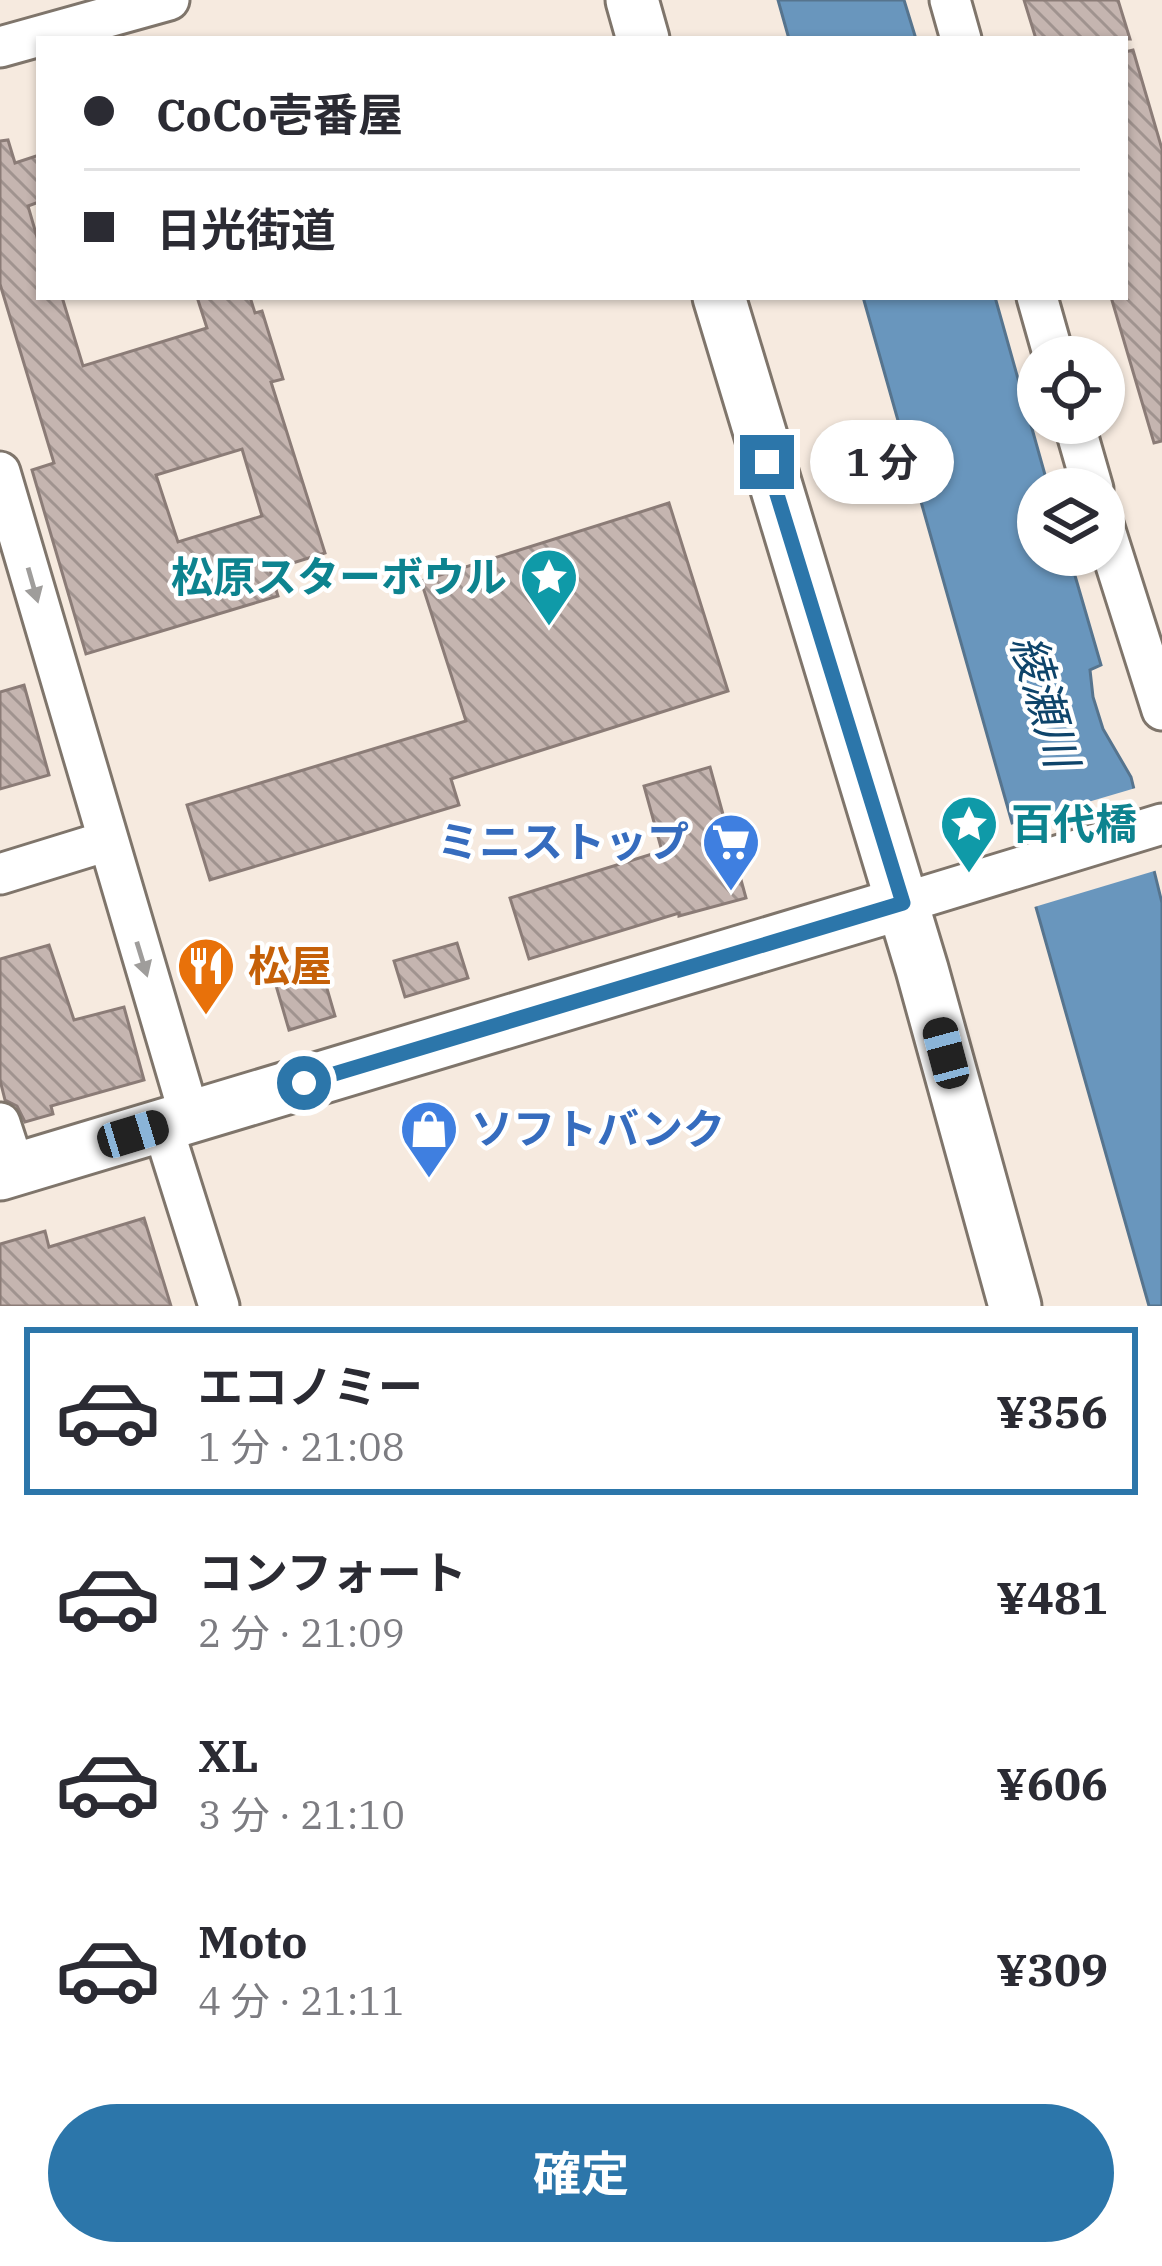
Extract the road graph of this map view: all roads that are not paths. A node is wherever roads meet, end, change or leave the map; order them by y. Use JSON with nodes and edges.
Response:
{"nodes":[{"id":1,"x":169,"y":0,"type":"edge"},
{"id":2,"x":632,"y":0,"type":"edge"},
{"id":3,"x":950,"y":0,"type":"edge"},
{"id":4,"x":40,"y":36,"type":"edge"},
{"id":5,"x":642,"y":36,"type":"edge"},
{"id":6,"x":960,"y":36,"type":"edge"},
{"id":7,"x":36,"y":37,"type":"edge"},
{"id":8,"x":0,"y":47,"type":"edge"},
{"id":9,"x":720,"y":300,"type":"edge"},
{"id":10,"x":1038,"y":300,"type":"edge"},
{"id":11,"x":1048,"y":336,"type":"edge"},
{"id":12,"x":0,"y":472,"type":"edge"},
{"id":13,"x":1120,"y":576,"type":"edge"},
{"id":14,"x":1162,"y":710,"type":"edge"},
{"id":15,"x":1162,"y":824,"type":"edge"},
{"id":16,"x":107,"y":841,"type":"junction"},
{"id":17,"x":0,"y":874,"type":"edge"},
{"id":18,"x":903,"y":903,"type":"junction"},
{"id":19,"x":176,"y":1121,"type":"junction"},
{"id":20,"x":5,"y":1155,"type":"edge"},
{"id":21,"x":219,"y":1306,"type":"edge"},
{"id":22,"x":1016,"y":1306,"type":"edge"}],
"edges":[{"from":1,"to":4,"type":"street"},
{"from":2,"to":5,"type":"main road"},
{"from":3,"to":6,"type":"street"},
{"from":7,"to":8,"type":"street"},
{"from":9,"to":18,"type":"main road"},
{"from":10,"to":11,"type":"street"},
{"from":12,"to":16,"type":"street","one_way":true},
{"from":13,"to":14,"type":"street"},
{"from":15,"to":18,"type":"street"},
{"from":16,"to":17,"type":"street"},
{"from":16,"to":19,"type":"street","one_way":true},
{"from":18,"to":19,"type":"main road"},
{"from":18,"to":22,"type":"main road"},
{"from":19,"to":20,"type":"main road"},
{"from":19,"to":21,"type":"street"}]}
